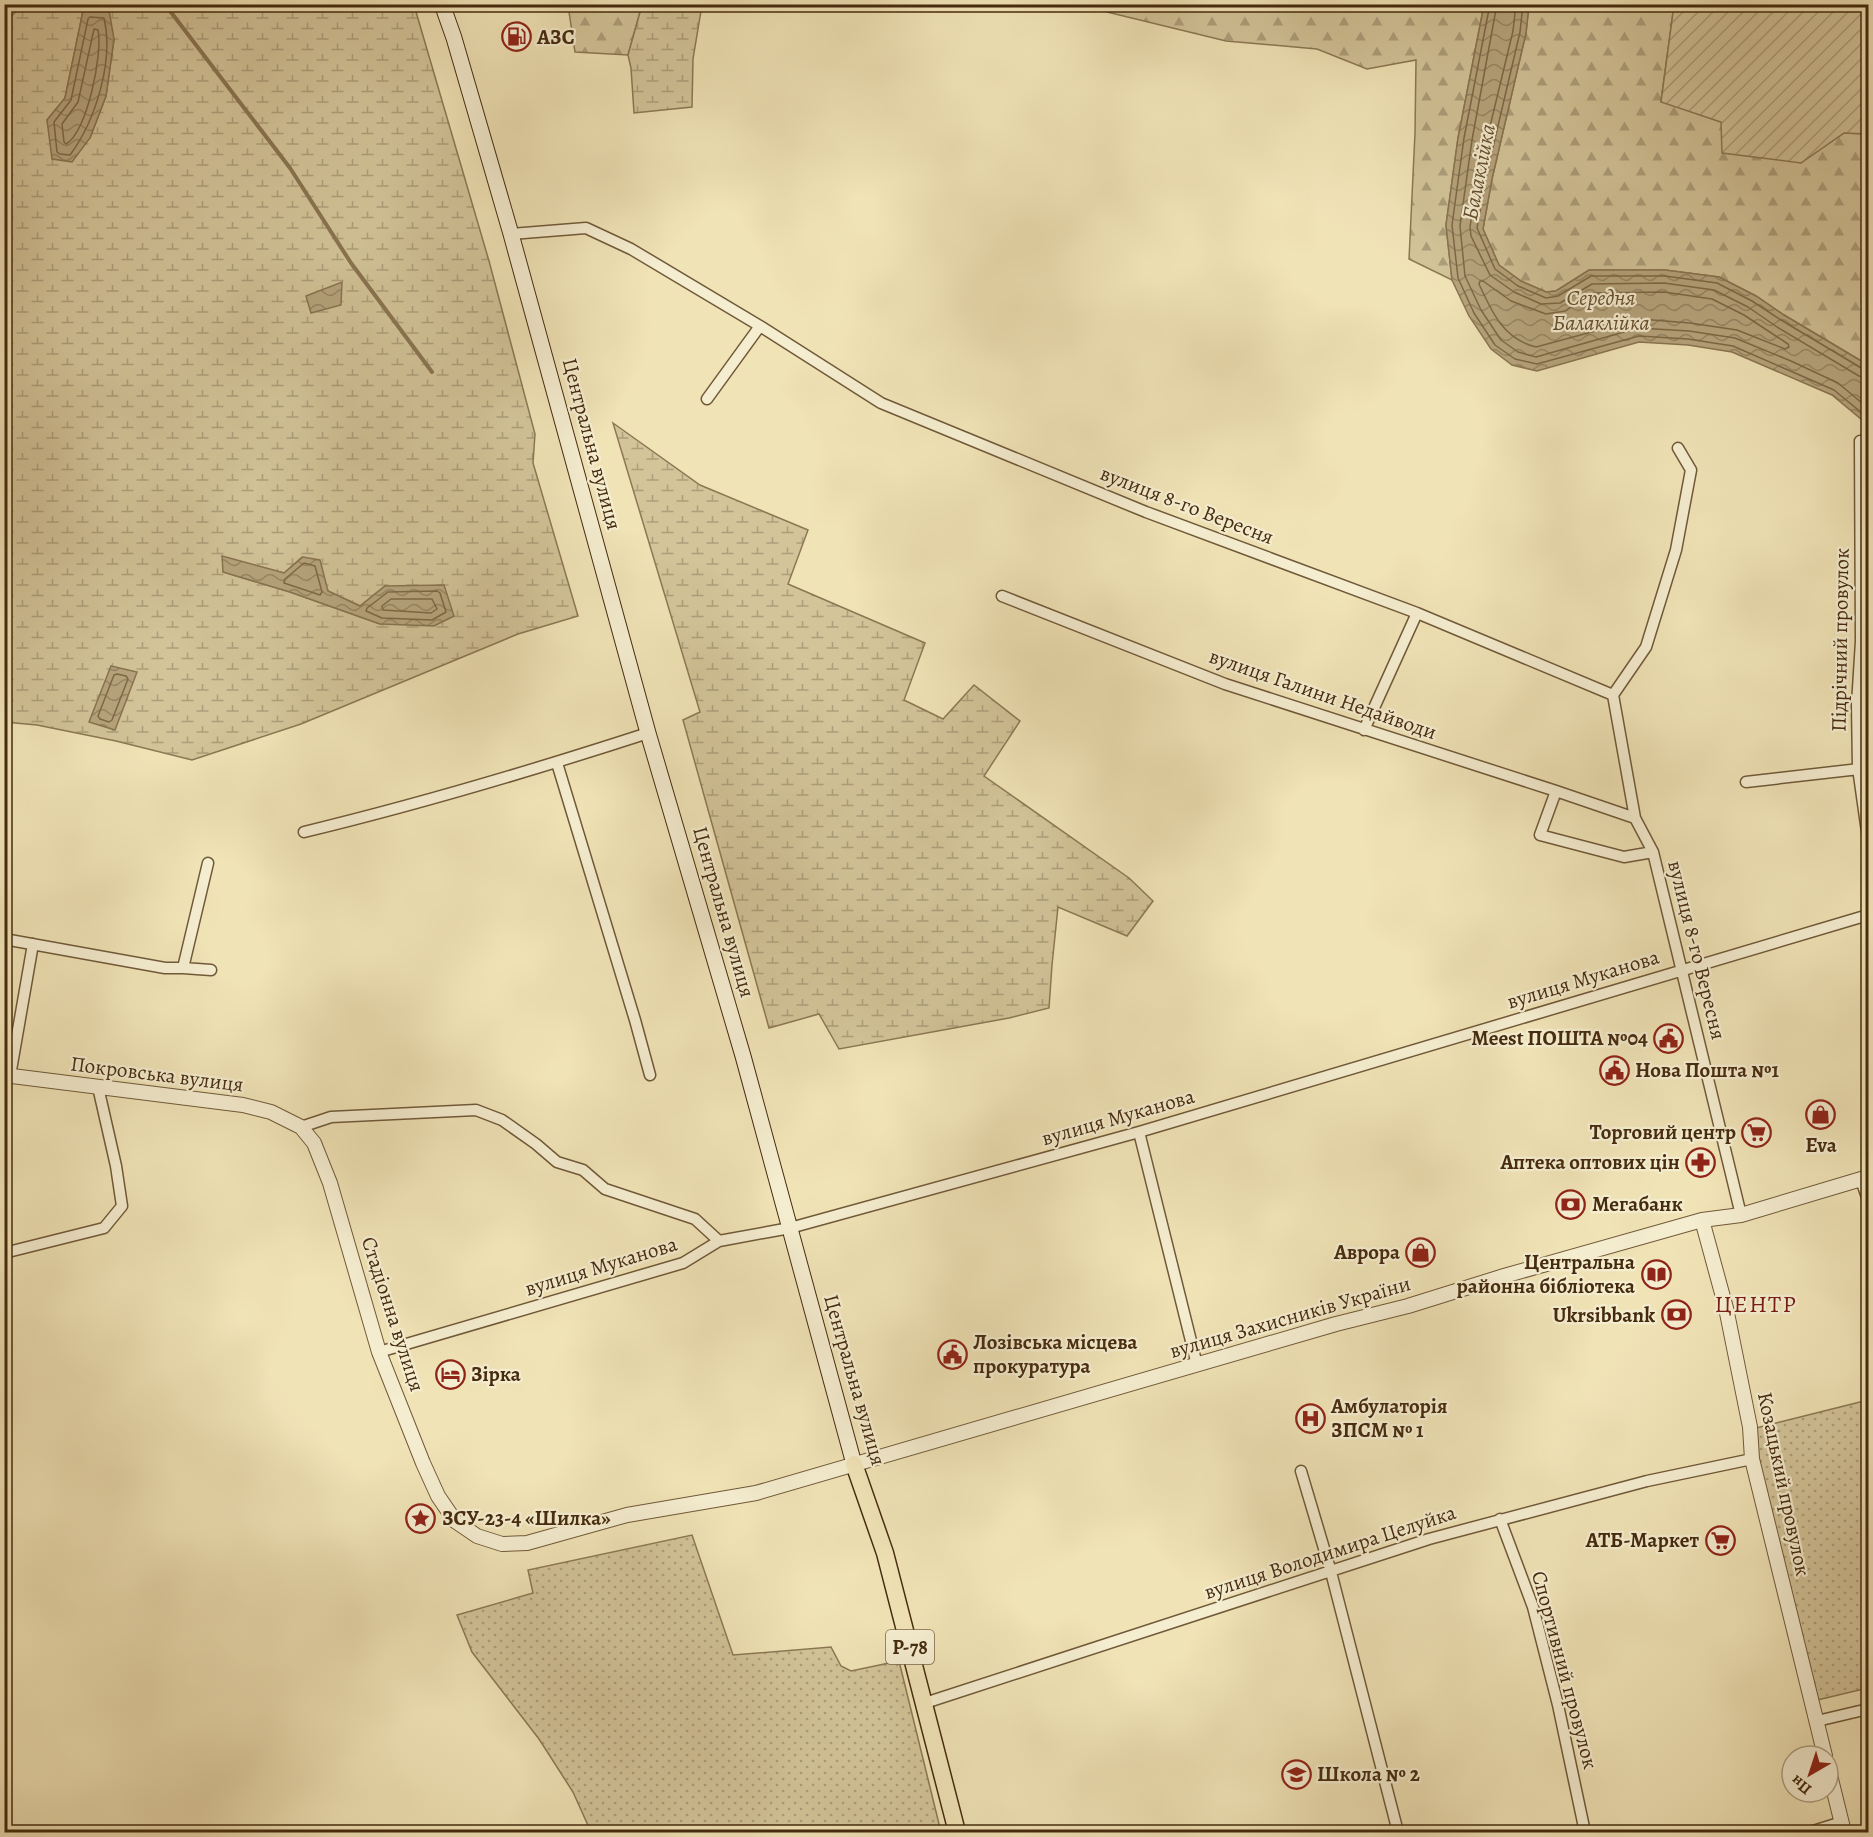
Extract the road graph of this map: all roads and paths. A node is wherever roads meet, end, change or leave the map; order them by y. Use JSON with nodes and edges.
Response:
{"nodes":[{"id":1,"x":442,"y":4,"type":"edge"},
{"id":2,"x":511,"y":234,"type":"junction"},
{"id":3,"x":760,"y":326,"type":"junction"},
{"id":4,"x":707,"y":399,"type":"dead end"},
{"id":5,"x":1860,"y":441,"type":"dead end"},
{"id":6,"x":1678,"y":447,"type":"dead end"},
{"id":7,"x":1002,"y":596,"type":"dead end"},
{"id":8,"x":1417,"y":613,"type":"junction"},
{"id":9,"x":1613,"y":695,"type":"junction"},
{"id":10,"x":1365,"y":730,"type":"junction"},
{"id":11,"x":648,"y":733,"type":"junction"},
{"id":12,"x":557,"y":763,"type":"junction"},
{"id":13,"x":1863,"y":768,"type":"edge"},
{"id":14,"x":1746,"y":782,"type":"dead end"},
{"id":15,"x":1556,"y":791,"type":"junction"},
{"id":16,"x":1635,"y":819,"type":"junction"},
{"id":17,"x":304,"y":832,"type":"dead end"},
{"id":18,"x":1869,"y":839,"type":"edge"},
{"id":19,"x":1653,"y":852,"type":"junction"},
{"id":20,"x":208,"y":863,"type":"dead end"},
{"id":21,"x":1869,"y":915,"type":"edge"},
{"id":22,"x":4,"y":939,"type":"edge"},
{"id":23,"x":33,"y":944,"type":"junction"},
{"id":24,"x":183,"y":968,"type":"junction"},
{"id":25,"x":211,"y":970,"type":"dead end"},
{"id":26,"x":1681,"y":970,"type":"junction"},
{"id":27,"x":7,"y":1075,"type":"edge"},
{"id":28,"x":650,"y":1075,"type":"dead end"},
{"id":29,"x":98,"y":1087,"type":"junction"},
{"id":30,"x":302,"y":1127,"type":"junction"},
{"id":31,"x":1139,"y":1132,"type":"junction"},
{"id":32,"x":1865,"y":1178,"type":"edge"},
{"id":33,"x":1869,"y":1200,"type":"edge"},
{"id":34,"x":1741,"y":1215,"type":"junction"},
{"id":35,"x":1702,"y":1220,"type":"junction"},
{"id":36,"x":790,"y":1228,"type":"junction"},
{"id":37,"x":719,"y":1241,"type":"junction"},
{"id":38,"x":4,"y":1253,"type":"edge"},
{"id":39,"x":379,"y":1352,"type":"junction"},
{"id":40,"x":1197,"y":1365,"type":"junction"},
{"id":41,"x":1752,"y":1459,"type":"junction"},
{"id":42,"x":854,"y":1464,"type":"junction"},
{"id":43,"x":1301,"y":1471,"type":"dead end"},
{"id":44,"x":1500,"y":1519,"type":"junction"},
{"id":45,"x":477,"y":1536,"type":"joint"},
{"id":46,"x":1331,"y":1572,"type":"junction"},
{"id":47,"x":925,"y":1703,"type":"junction"},
{"id":48,"x":1869,"y":1709,"type":"edge"},
{"id":49,"x":1817,"y":1721,"type":"junction"},
{"id":50,"x":1822,"y":1744,"type":"edge"},
{"id":51,"x":1837,"y":1804,"type":"edge"},
{"id":52,"x":1843,"y":1827,"type":"edge"},
{"id":53,"x":957,"y":1833,"type":"edge"},
{"id":54,"x":1398,"y":1833,"type":"edge"},
{"id":55,"x":1585,"y":1833,"type":"edge"},
{"id":56,"x":1810,"y":1833,"type":"edge"}],
"edges":[{"from":1,"to":2,"type":"main road","name":"Центральна вулиця","number":"Р-78"},
{"from":2,"to":3,"type":"street","name":"вулиця 8-го Вересня"},
{"from":2,"to":11,"type":"main road","name":"Центральна вулиця","number":"Р-78"},
{"from":3,"to":4,"type":"street"},
{"from":3,"to":8,"type":"street","name":"вулиця 8-го Вересня"},
{"from":5,"to":13,"type":"street","name":"Підрічний провулок"},
{"from":6,"to":9,"type":"street"},
{"from":7,"to":10,"type":"street","name":"вулиця Галини Недайводи"},
{"from":8,"to":9,"type":"street","name":"вулиця 8-го Вересня"},
{"from":8,"to":10,"type":"street"},
{"from":9,"to":16,"type":"street","name":"вулиця 8-го Вересня"},
{"from":10,"to":15,"type":"street","name":"вулиця Галини Недайводи"},
{"from":11,"to":12,"type":"street"},
{"from":11,"to":36,"type":"main road","name":"Центральна вулиця","number":"Р-78"},
{"from":12,"to":17,"type":"street"},
{"from":12,"to":28,"type":"street"},
{"from":13,"to":14,"type":"street"},
{"from":13,"to":18,"type":"street","name":"Підрічний провулок"},
{"from":15,"to":16,"type":"street","name":"вулиця Галини Недайводи"},
{"from":15,"to":19,"type":"street"},
{"from":16,"to":19,"type":"street","name":"вулиця 8-го Вересня"},
{"from":19,"to":26,"type":"street","name":"вулиця 8-го Вересня"},
{"from":20,"to":24,"type":"street"},
{"from":21,"to":26,"type":"street","name":"вулиця Муканова"},
{"from":22,"to":23,"type":"street"},
{"from":23,"to":24,"type":"street"},
{"from":23,"to":27,"type":"street"},
{"from":24,"to":25,"type":"street"},
{"from":26,"to":31,"type":"street","name":"вулиця Муканова"},
{"from":26,"to":34,"type":"street","name":"вулиця 8-го Вересня"},
{"from":27,"to":29,"type":"street","name":"Покровська вулиця"},
{"from":29,"to":30,"type":"street","name":"Покровська вулиця"},
{"from":29,"to":38,"type":"street"},
{"from":30,"to":37,"type":"street"},
{"from":30,"to":39,"type":"street","name":"Стадіонна вулиця"},
{"from":31,"to":36,"type":"street","name":"вулиця Муканова"},
{"from":31,"to":40,"type":"street"},
{"from":32,"to":33,"type":"street"},
{"from":32,"to":34,"type":"street","name":"вулиця Захисників України"},
{"from":34,"to":35,"type":"street","name":"вулиця Захисників України"},
{"from":35,"to":40,"type":"street","name":"вулиця Захисників України"},
{"from":35,"to":41,"type":"street","name":"Козацький провулок"},
{"from":36,"to":37,"type":"street","name":"вулиця Муканова"},
{"from":36,"to":42,"type":"main road","name":"Центральна вулиця","number":"Р-78"},
{"from":37,"to":39,"type":"street","name":"вулиця Муканова"},
{"from":39,"to":45,"type":"street","name":"Стадіонна вулиця"},
{"from":40,"to":42,"type":"street","name":"вулиця Захисників України"},
{"from":41,"to":44,"type":"street","name":"вулиця Володимира Целуйка"},
{"from":41,"to":49,"type":"street","name":"Козацький провулок"},
{"from":42,"to":45,"type":"street","name":"вулиця Захисників України"},
{"from":42,"to":47,"type":"main road","name":"Центральна вулиця","number":"Р-78"},
{"from":43,"to":46,"type":"street"},
{"from":44,"to":46,"type":"street","name":"вулиця Володимира Целуйка"},
{"from":44,"to":55,"type":"street","name":"Спортивний провулок"},
{"from":46,"to":47,"type":"street","name":"вулиця Володимира Целуйка"},
{"from":46,"to":54,"type":"street"},
{"from":47,"to":53,"type":"main road","name":"Центральна вулиця","number":"Р-78"},
{"from":48,"to":49,"type":"street"},
{"from":49,"to":50,"type":"street","name":"Козацький провулок"},
{"from":51,"to":52,"type":"street"},
{"from":52,"to":56,"type":"street"}]}
